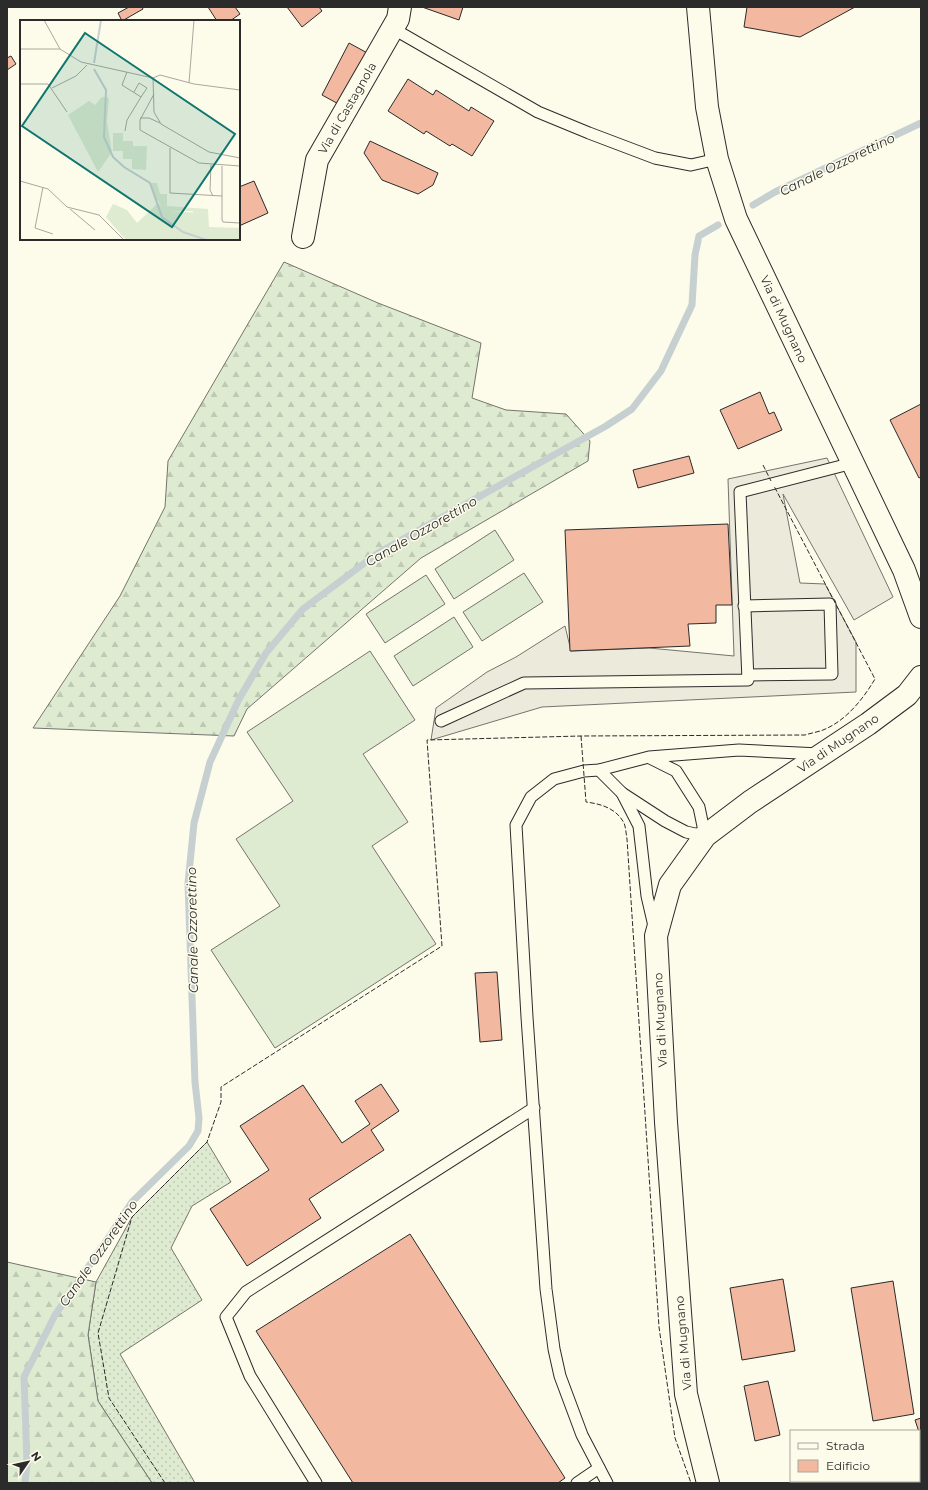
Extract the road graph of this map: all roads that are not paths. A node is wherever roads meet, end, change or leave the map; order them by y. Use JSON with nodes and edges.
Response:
{"nodes":[{"id":1,"x":400,"y":7,"type":"edge"},
{"id":2,"x":698,"y":7,"type":"edge"},
{"id":3,"x":392,"y":28,"type":"junction"},
{"id":4,"x":717,"y":159,"type":"junction"},
{"id":5,"x":303,"y":236,"type":"dead end"},
{"id":6,"x":853,"y":463,"type":"junction"},
{"id":7,"x":744,"y":606,"type":"junction"},
{"id":8,"x":921,"y":617,"type":"edge"},
{"id":9,"x":748,"y":675,"type":"junction"},
{"id":10,"x":921,"y":677,"type":"edge"},
{"id":11,"x":441,"y":721,"type":"dead end"},
{"id":12,"x":823,"y":754,"type":"junction"},
{"id":13,"x":649,"y":757,"type":"junction"},
{"id":14,"x":599,"y":770,"type":"junction"},
{"id":15,"x":622,"y":793,"type":"junction"},
{"id":16,"x":705,"y":836,"type":"junction"},
{"id":17,"x":656,"y":936,"type":"junction"},
{"id":18,"x":534,"y":1108,"type":"junction"},
{"id":19,"x":600,"y":1468,"type":"junction"},
{"id":20,"x":316,"y":1483,"type":"edge"},
{"id":21,"x":577,"y":1483,"type":"edge"},
{"id":22,"x":607,"y":1483,"type":"edge"},
{"id":23,"x":708,"y":1483,"type":"edge"}],
"edges":[{"from":1,"to":3,"type":"street","name":"Via di Castagnola"},
{"from":2,"to":4,"type":"street","name":"Via di Mugnano"},
{"from":3,"to":4,"type":"lane"},
{"from":3,"to":5,"type":"street","name":"Via di Castagnola"},
{"from":4,"to":6,"type":"street","name":"Via di Mugnano"},
{"from":6,"to":7,"type":"lane"},
{"from":6,"to":8,"type":"street","name":"Via di Mugnano"},
{"from":7,"to":9,"type":"lane"},
{"from":7,"to":9,"type":"lane"},
{"from":9,"to":11,"type":"lane"},
{"from":10,"to":12,"type":"street","name":"Via di Mugnano"},
{"from":12,"to":13,"type":"lane"},
{"from":12,"to":16,"type":"street","name":"Via di Mugnano"},
{"from":13,"to":14,"type":"lane"},
{"from":13,"to":16,"type":"lane"},
{"from":14,"to":15,"type":"lane"},
{"from":14,"to":18,"type":"lane"},
{"from":15,"to":16,"type":"lane"},
{"from":15,"to":17,"type":"lane"},
{"from":16,"to":17,"type":"street","name":"Via di Mugnano"},
{"from":17,"to":23,"type":"street","name":"Via di Mugnano"},
{"from":18,"to":19,"type":"lane"},
{"from":18,"to":20,"type":"lane"},
{"from":19,"to":21,"type":"lane"},
{"from":19,"to":22,"type":"lane"}]}
